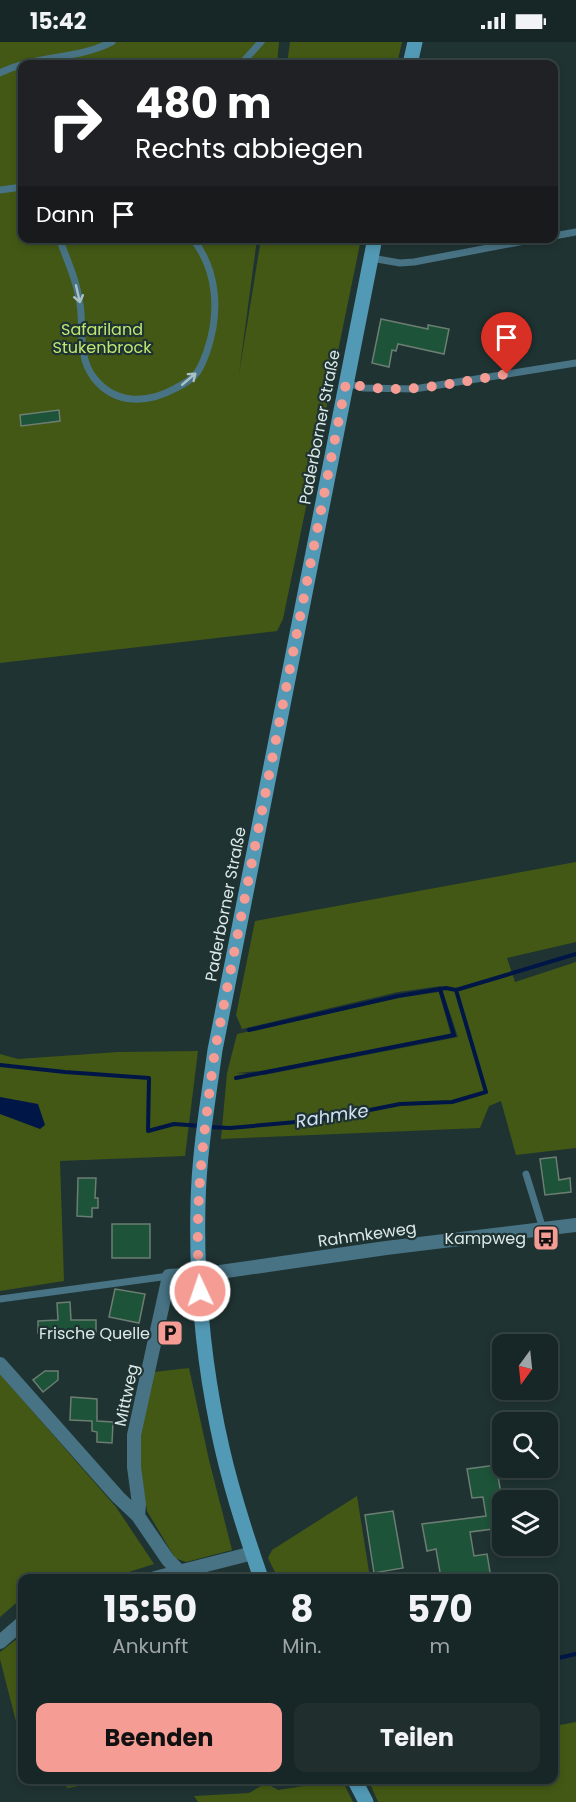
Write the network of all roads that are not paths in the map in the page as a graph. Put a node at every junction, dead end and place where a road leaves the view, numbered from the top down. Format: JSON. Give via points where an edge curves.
{"nodes":[{"id":1,"x":112,"y":42,"type":"edge"},
{"id":2,"x":261,"y":42,"type":"edge"},
{"id":3,"x":415,"y":42,"type":"edge"},
{"id":4,"x":41,"y":60,"type":"edge"},
{"id":5,"x":245,"y":60,"type":"edge"},
{"id":6,"x":411,"y":60,"type":"edge"},
{"id":7,"x":18,"y":64,"type":"edge"},
{"id":8,"x":0,"y":73,"type":"edge"},
{"id":9,"x":18,"y":187,"type":"edge"},
{"id":10,"x":0,"y":190,"type":"edge"},
{"id":11,"x":576,"y":232,"type":"edge"},
{"id":12,"x":558,"y":235,"type":"edge"},
{"id":13,"x":61,"y":243,"type":"edge"},
{"id":14,"x":196,"y":243,"type":"edge"},
{"id":15,"x":374,"y":243,"type":"edge"},
{"id":16,"x":514,"y":243,"type":"edge"},
{"id":17,"x":371,"y":258,"type":"junction"},
{"id":18,"x":576,"y":363,"type":"edge"},
{"id":19,"x":346,"y":383,"type":"junction"},
{"id":20,"x":526,"y":1174,"type":"dead end"},
{"id":21,"x":576,"y":1225,"type":"edge"},
{"id":22,"x":543,"y":1229,"type":"junction"},
{"id":23,"x":199,"y":1273,"type":"junction"},
{"id":24,"x":170,"y":1276,"type":"junction"},
{"id":25,"x":0,"y":1299,"type":"edge"},
{"id":26,"x":0,"y":1364,"type":"edge"},
{"id":27,"x":138,"y":1516,"type":"junction"},
{"id":28,"x":253,"y":1553,"type":"junction"},
{"id":29,"x":179,"y":1571,"type":"junction"},
{"id":30,"x":169,"y":1574,"type":"edge"},
{"id":31,"x":260,"y":1574,"type":"edge"},
{"id":32,"x":18,"y":1626,"type":"edge"},
{"id":33,"x":0,"y":1642,"type":"edge"},
{"id":34,"x":357,"y":1784,"type":"edge"},
{"id":35,"x":366,"y":1802,"type":"edge"}],
"edges":[{"from":1,"to":4,"type":"lane"},
{"from":2,"to":5,"type":"lane"},
{"from":3,"to":6,"type":"main road"},
{"from":7,"to":8,"type":"lane"},
{"from":9,"to":10,"type":"lane"},
{"from":11,"to":12,"type":"lane"},
{"from":13,"to":14,"type":"lane","one_way":true,"via":[[80,304],[84,360],[95,379],[109,391],[144,401],[162,396],[195,376],[210,340],[216,315],[214,294],[203,252]]},
{"from":15,"to":17,"type":"main road","name":"Paderborner Straße"},
{"from":16,"to":17,"type":"lane","via":[[400,264]]},
{"from":17,"to":19,"type":"main road","name":"Paderborner Straße"},
{"from":18,"to":19,"type":"lane","via":[[414,389]]},
{"from":19,"to":23,"type":"main road","name":"Paderborner Straße","via":[[215,1050],[198,1203]]},
{"from":20,"to":22,"type":"lane"},
{"from":21,"to":22,"type":"street","name":"Rahmkeweg"},
{"from":22,"to":23,"type":"street","name":"Rahmkeweg"},
{"from":23,"to":24,"type":"street"},
{"from":23,"to":28,"type":"main road","name":"Paderborner Straße","via":[[213,1404],[231,1483]]},
{"from":24,"to":25,"type":"lane"},
{"from":24,"to":27,"type":"street","name":"Mittweg","via":[[134,1435]]},
{"from":26,"to":27,"type":"street"},
{"from":27,"to":29,"type":"street"},
{"from":28,"to":29,"type":"street"},
{"from":28,"to":31,"type":"main road","name":"Paderborner Straße"},
{"from":29,"to":30,"type":"street"},
{"from":32,"to":33,"type":"street"},
{"from":34,"to":35,"type":"main road"}]}
